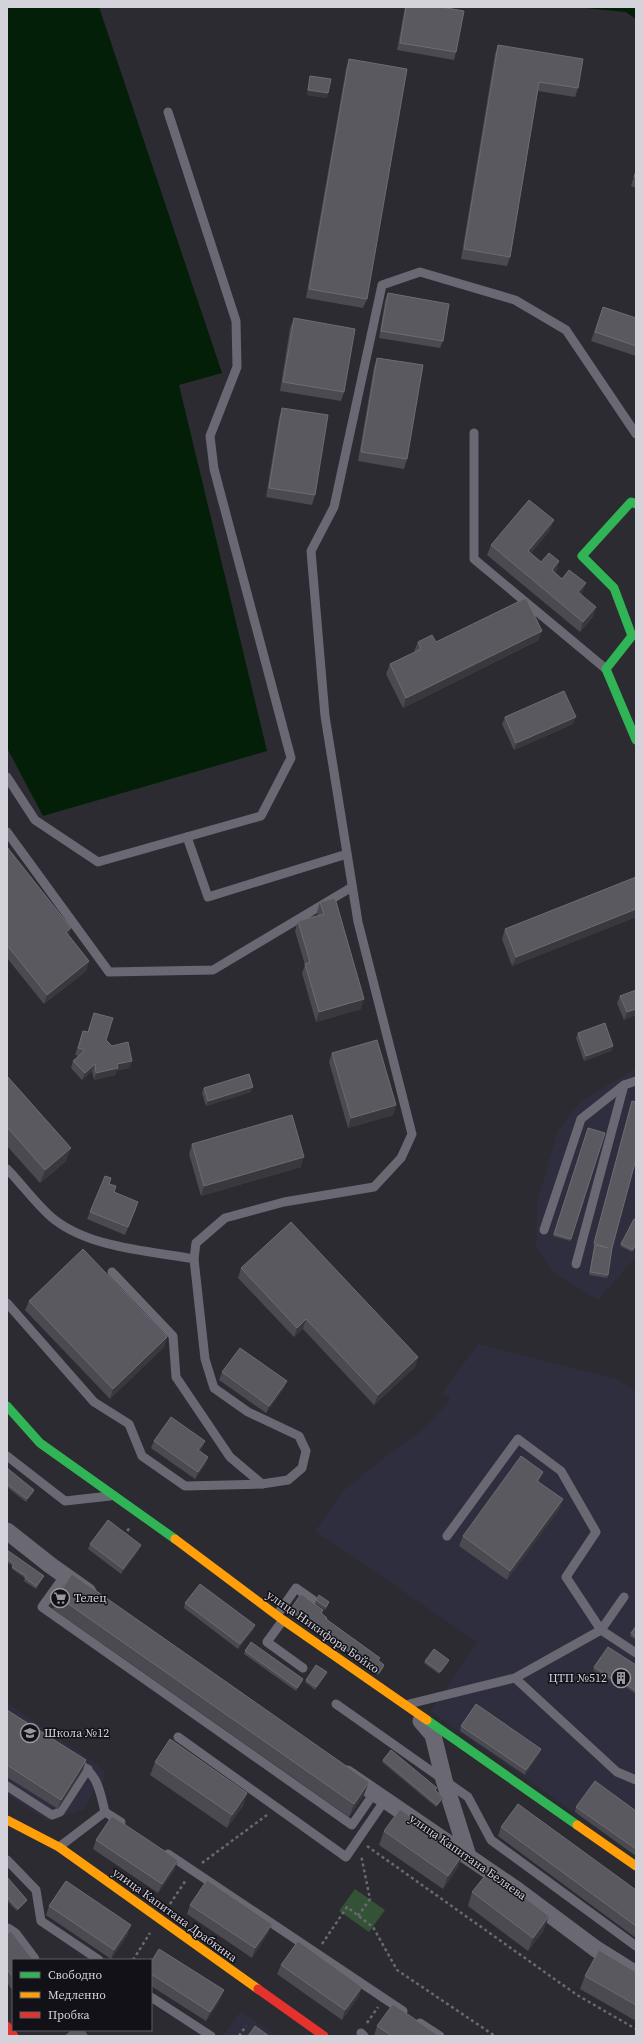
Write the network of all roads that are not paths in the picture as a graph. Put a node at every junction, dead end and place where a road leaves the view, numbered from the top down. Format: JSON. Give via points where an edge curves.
{"nodes":[{"id":1,"x":168,"y":112,"type":"dead end"},
{"id":2,"x":474,"y":433,"type":"dead end"},
{"id":3,"x":636,"y":434,"type":"edge"},
{"id":4,"x":636,"y":504,"type":"edge"},
{"id":5,"x":606,"y":669,"type":"junction"},
{"id":6,"x":636,"y":740,"type":"edge"},
{"id":7,"x":7,"y":777,"type":"edge"},
{"id":8,"x":7,"y":832,"type":"edge"},
{"id":9,"x":188,"y":837,"type":"junction"},
{"id":10,"x":347,"y":854,"type":"junction"},
{"id":11,"x":352,"y":888,"type":"junction"},
{"id":12,"x":636,"y":1081,"type":"edge"},
{"id":13,"x":624,"y":1085,"type":"junction"},
{"id":14,"x":7,"y":1169,"type":"edge"},
{"id":15,"x":544,"y":1230,"type":"dead end"},
{"id":16,"x":194,"y":1259,"type":"junction"},
{"id":17,"x":576,"y":1264,"type":"dead end"},
{"id":18,"x":112,"y":1272,"type":"dead end"},
{"id":19,"x":7,"y":1303,"type":"edge"},
{"id":20,"x":7,"y":1406,"type":"edge"},
{"id":21,"x":7,"y":1456,"type":"edge"},
{"id":22,"x":262,"y":1484,"type":"junction"},
{"id":23,"x":116,"y":1496,"type":"junction"},
{"id":24,"x":7,"y":1531,"type":"edge"},
{"id":25,"x":448,"y":1536,"type":"dead end"},
{"id":26,"x":65,"y":1575,"type":"junction"},
{"id":27,"x":624,"y":1597,"type":"dead end"},
{"id":28,"x":313,"y":1600,"type":"dead end"},
{"id":29,"x":103,"y":1603,"type":"edge"},
{"id":30,"x":280,"y":1618,"type":"junction"},
{"id":31,"x":601,"y":1630,"type":"junction"},
{"id":32,"x":636,"y":1653,"type":"edge"},
{"id":33,"x":303,"y":1668,"type":"dead end"},
{"id":34,"x":515,"y":1678,"type":"junction"},
{"id":35,"x":336,"y":1704,"type":"dead end"},
{"id":36,"x":406,"y":1705,"type":"junction"},
{"id":37,"x":178,"y":1736,"type":"dead end"},
{"id":38,"x":70,"y":1757,"type":"edge"},
{"id":39,"x":336,"y":1766,"type":"edge"},
{"id":40,"x":88,"y":1769,"type":"junction"},
{"id":41,"x":444,"y":1780,"type":"junction"},
{"id":42,"x":636,"y":1780,"type":"edge"},
{"id":43,"x":7,"y":1786,"type":"edge"},
{"id":44,"x":380,"y":1796,"type":"junction"},
{"id":45,"x":105,"y":1812,"type":"junction"},
{"id":46,"x":7,"y":1820,"type":"edge"},
{"id":47,"x":130,"y":1828,"type":"edge"},
{"id":48,"x":59,"y":1847,"type":"junction"},
{"id":49,"x":161,"y":1849,"type":"edge"},
{"id":50,"x":468,"y":1856,"type":"junction"},
{"id":51,"x":7,"y":1860,"type":"edge"},
{"id":52,"x":636,"y":1866,"type":"edge"},
{"id":53,"x":7,"y":1932,"type":"edge"},
{"id":54,"x":636,"y":1946,"type":"edge"},
{"id":55,"x":30,"y":1959,"type":"edge"},
{"id":56,"x":98,"y":1959,"type":"edge"},
{"id":57,"x":636,"y":1974,"type":"edge"},
{"id":58,"x":152,"y":1998,"type":"edge"},
{"id":59,"x":7,"y":2026,"type":"edge"},
{"id":60,"x":14,"y":2036,"type":"edge"},
{"id":61,"x":211,"y":2036,"type":"edge"},
{"id":62,"x":324,"y":2036,"type":"edge"},
{"id":63,"x":440,"y":2036,"type":"edge"}],
"edges":[{"from":1,"to":9,"type":"lane","via":[[236,320],[237,367],[210,436],[214,469],[291,758],[261,816]]},
{"from":2,"to":5,"type":"lane","via":[[474,558]]},
{"from":3,"to":10,"type":"lane","via":[[566,330],[515,300],[420,272],[382,285],[334,507],[310,551],[325,716]]},
{"from":4,"to":5,"type":"street","via":[[631,502],[582,556],[614,588],[632,636]]},
{"from":5,"to":6,"type":"street"},
{"from":7,"to":9,"type":"lane","via":[[35,820],[98,862]]},
{"from":8,"to":11,"type":"lane","via":[[109,972],[213,970]]},
{"from":9,"to":10,"type":"lane","via":[[208,897]]},
{"from":10,"to":11,"type":"lane"},
{"from":11,"to":16,"type":"lane","via":[[358,922],[412,1134],[401,1158],[374,1187],[284,1202],[225,1218],[196,1243]]},
{"from":12,"to":13,"type":"lane"},
{"from":13,"to":15,"type":"lane","via":[[581,1119]]},
{"from":13,"to":17,"type":"lane"},
{"from":14,"to":16,"type":"lane","via":[[55,1220],[84,1237]]},
{"from":16,"to":22,"type":"lane","via":[[205,1359],[214,1388],[248,1412],[299,1436],[306,1451],[302,1468],[288,1480]]},
{"from":18,"to":22,"type":"lane","via":[[173,1336],[176,1377],[230,1457]]},
{"from":19,"to":22,"type":"lane","via":[[94,1402],[129,1424],[142,1456],[185,1486]]},
{"from":20,"to":23,"type":"street","name":"улица Никифора Бойко","via":[[40,1443]]},
{"from":21,"to":23,"type":"lane","via":[[65,1501]]},
{"from":23,"to":30,"type":"street","name":"улица Никифора Бойко"},
{"from":24,"to":26,"type":"street"},
{"from":25,"to":31,"type":"lane","via":[[518,1439],[561,1470],[596,1532],[566,1577]]},
{"from":26,"to":29,"type":"street"},
{"from":26,"to":44,"type":"lane","via":[[42,1607],[352,1825]]},
{"from":27,"to":31,"type":"lane"},
{"from":28,"to":30,"type":"lane","via":[[296,1588]]},
{"from":30,"to":33,"type":"lane","via":[[267,1642]]},
{"from":30,"to":36,"type":"street","name":"улица Никифора Бойко"},
{"from":31,"to":32,"type":"lane"},
{"from":31,"to":34,"type":"lane"},
{"from":34,"to":36,"type":"lane"},
{"from":34,"to":42,"type":"lane","via":[[617,1772]]},
{"from":35,"to":41,"type":"lane"},
{"from":36,"to":41,"type":"street","via":[[433,1734]]},
{"from":36,"to":52,"type":"street","name":"улица Никифора Бойко"},
{"from":37,"to":44,"type":"lane","via":[[346,1857],[358,1840]]},
{"from":38,"to":40,"type":"lane"},
{"from":39,"to":44,"type":"street","name":"улица Капитана Беляева"},
{"from":40,"to":43,"type":"lane","via":[[60,1812],[52,1815]]},
{"from":40,"to":45,"type":"lane","via":[[99,1786]]},
{"from":41,"to":50,"type":"street"},
{"from":41,"to":54,"type":"lane","via":[[468,1797],[491,1840]]},
{"from":44,"to":50,"type":"street","name":"улица Капитана Беляева"},
{"from":45,"to":47,"type":"lane"},
{"from":45,"to":48,"type":"lane"},
{"from":46,"to":48,"type":"street","name":"улица Капитана Драбкина"},
{"from":48,"to":62,"type":"street","name":"улица Капитана Драбкина"},
{"from":49,"to":63,"type":"lane"},
{"from":50,"to":57,"type":"street","name":"улица Капитана Беляева","via":[[596,1949]]},
{"from":51,"to":56,"type":"lane","via":[[36,1890],[41,1921]]},
{"from":53,"to":55,"type":"street"},
{"from":58,"to":61,"type":"lane"},
{"from":59,"to":60,"type":"street"}]}
